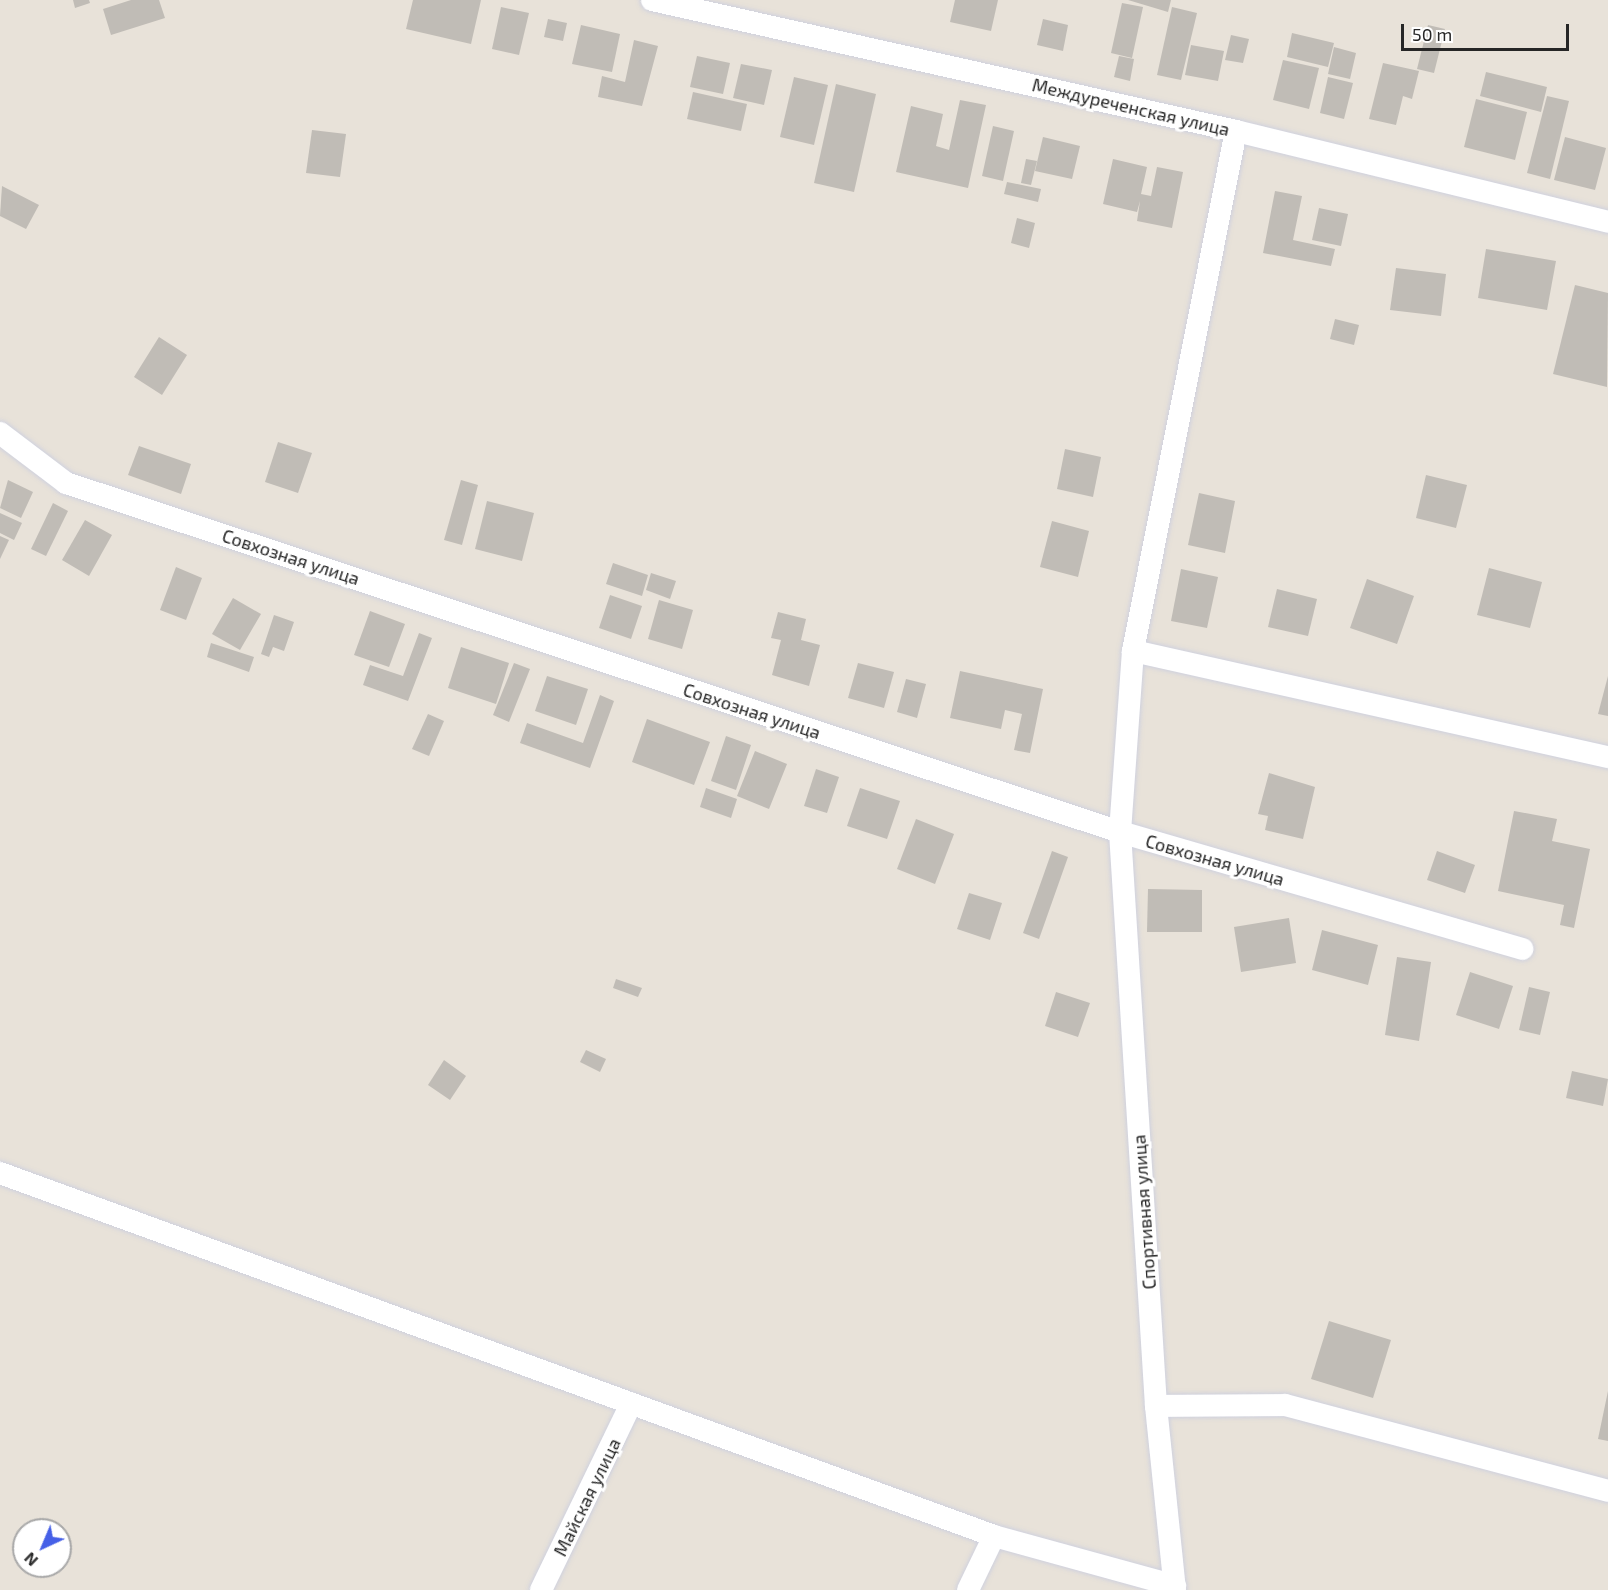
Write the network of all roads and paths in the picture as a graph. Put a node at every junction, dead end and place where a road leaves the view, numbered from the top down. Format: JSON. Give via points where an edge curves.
{"nodes":[{"id":1,"x":652,"y":0,"type":"edge"},
{"id":2,"x":1236,"y":130,"type":"junction"},
{"id":3,"x":1608,"y":222,"type":"edge"},
{"id":4,"x":0,"y":433,"type":"edge"},
{"id":5,"x":1133,"y":651,"type":"junction"},
{"id":6,"x":1608,"y":757,"type":"edge"},
{"id":7,"x":1120,"y":832,"type":"junction"},
{"id":8,"x":1522,"y":949,"type":"dead end"},
{"id":9,"x":0,"y":1173,"type":"edge"},
{"id":10,"x":631,"y":1404,"type":"junction"},
{"id":11,"x":1156,"y":1406,"type":"junction"},
{"id":12,"x":1608,"y":1491,"type":"edge"},
{"id":13,"x":994,"y":1536,"type":"junction"},
{"id":14,"x":1175,"y":1588,"type":"edge"},
{"id":15,"x":541,"y":1590,"type":"edge"},
{"id":16,"x":968,"y":1590,"type":"edge"}],
"edges":[{"from":1,"to":2,"type":"street","name":"Междуреченская улица"},
{"from":2,"to":3,"type":"street","name":"Междуреченская улица"},
{"from":2,"to":5,"type":"street","name":"Спортивная улица"},
{"from":4,"to":7,"type":"street","name":"Совхозная улица","via":[[66,483]]},
{"from":5,"to":6,"type":"street"},
{"from":5,"to":7,"type":"street","name":"Спортивная улица"},
{"from":7,"to":8,"type":"street","name":"Совхозная улица"},
{"from":7,"to":11,"type":"street","name":"Спортивная улица"},
{"from":9,"to":10,"type":"street"},
{"from":10,"to":13,"type":"street"},
{"from":10,"to":15,"type":"street","name":"Майская улица"},
{"from":11,"to":12,"type":"street","via":[[1285,1406]]},
{"from":11,"to":14,"type":"street","name":"Спортивная улица"},
{"from":13,"to":14,"type":"street"},
{"from":13,"to":16,"type":"street"}]}
